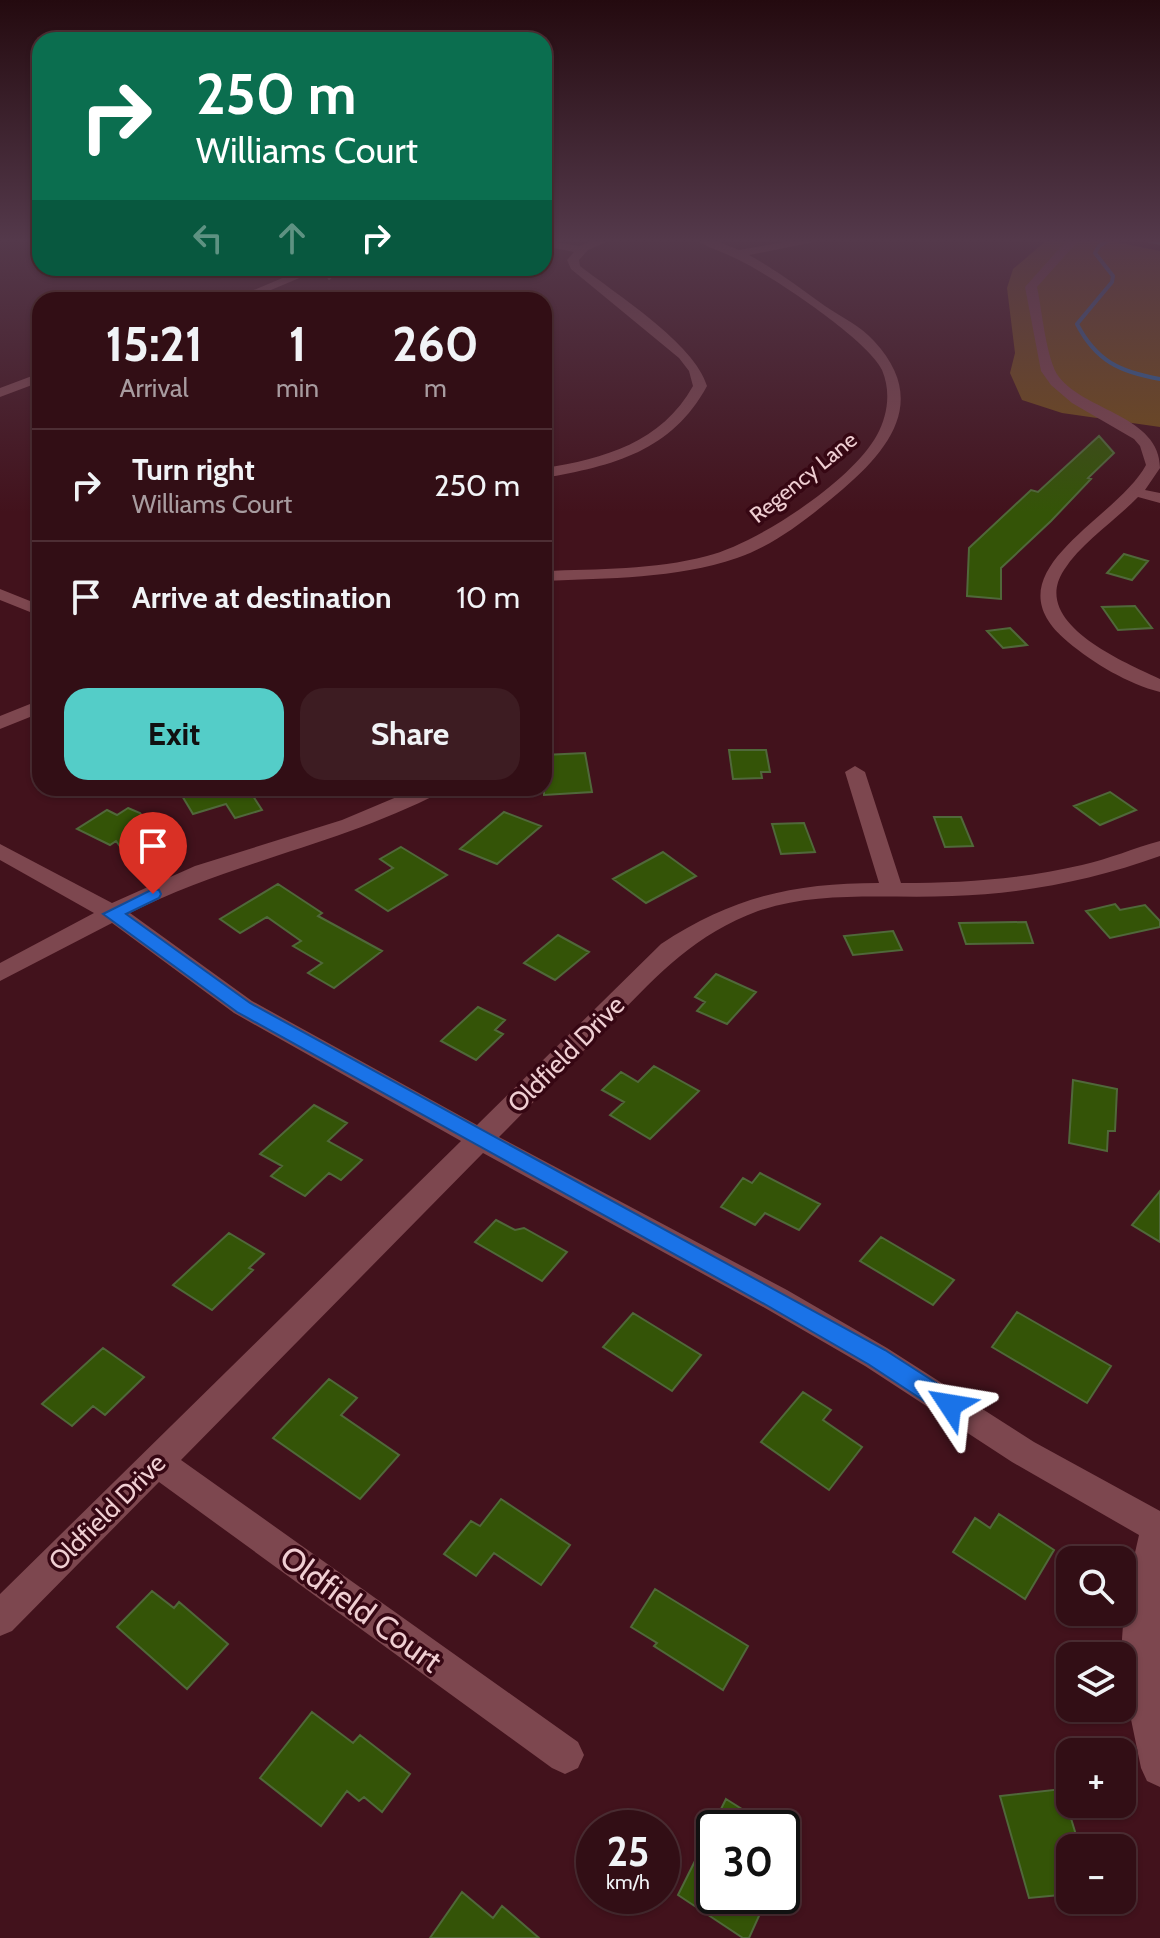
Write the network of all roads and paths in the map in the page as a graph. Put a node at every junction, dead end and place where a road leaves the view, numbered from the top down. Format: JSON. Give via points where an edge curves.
{"nodes":[{"id":1,"x":654,"y":330,"type":"edge"},
{"id":2,"x":853,"y":330,"type":"edge"},
{"id":3,"x":1040,"y":330,"type":"edge"},
{"id":4,"x":32,"y":382,"type":"edge"},
{"id":5,"x":0,"y":393,"type":"edge"},
{"id":6,"x":552,"y":471,"type":"edge"},
{"id":7,"x":1136,"y":492,"type":"junction"},
{"id":8,"x":1160,"y":498,"type":"edge"},
{"id":9,"x":552,"y":576,"type":"edge"},
{"id":10,"x":0,"y":594,"type":"edge"},
{"id":11,"x":32,"y":608,"type":"edge"},
{"id":12,"x":1160,"y":686,"type":"edge"},
{"id":13,"x":32,"y":709,"type":"edge"},
{"id":14,"x":0,"y":723,"type":"edge"},
{"id":15,"x":855,"y":772,"type":"dead end"},
{"id":16,"x":417,"y":796,"type":"edge"},
{"id":17,"x":1160,"y":848,"type":"edge"},
{"id":18,"x":0,"y":851,"type":"edge"},
{"id":19,"x":892,"y":889,"type":"junction"},
{"id":20,"x":112,"y":914,"type":"junction"},
{"id":21,"x":0,"y":973,"type":"edge"},
{"id":22,"x":481,"y":1140,"type":"junction"},
{"id":23,"x":157,"y":1462,"type":"junction"},
{"id":24,"x":1158,"y":1529,"type":"edge"},
{"id":25,"x":0,"y":1619,"type":"edge"},
{"id":26,"x":565,"y":1755,"type":"dead end"},
{"id":27,"x":1160,"y":1768,"type":"edge"}],
"edges":[{"from":1,"to":6,"type":"street","via":[[696,371],[700,386],[685,413],[641,444],[596,463]]},
{"from":2,"to":9,"type":"street","name":"Regency Lane","via":[[888,372],[896,408],[864,465],[769,537],[729,556],[644,571]]},
{"from":3,"to":7,"type":"street","via":[[1055,383],[1147,445],[1154,465]]},
{"from":4,"to":5,"type":"street"},
{"from":7,"to":8,"type":"street"},
{"from":7,"to":12,"type":"street","via":[[1060,565],[1049,581],[1049,602],[1066,632],[1090,652]]},
{"from":10,"to":11,"type":"street"},
{"from":13,"to":14,"type":"street"},
{"from":15,"to":19,"type":"street"},
{"from":16,"to":20,"type":"street","via":[[201,872]]},
{"from":17,"to":19,"type":"street","name":"Oldfield Drive","via":[[1074,875],[1009,885]]},
{"from":18,"to":20,"type":"street"},
{"from":19,"to":22,"type":"street","name":"Oldfield Drive","via":[[779,898],[730,914],[689,936],[669,950]]},
{"from":20,"to":21,"type":"street"},
{"from":20,"to":22,"type":"street","via":[[243,1007]]},
{"from":22,"to":23,"type":"street","name":"Oldfield Drive"},
{"from":22,"to":24,"type":"street","via":[[876,1357],[1023,1452]]},
{"from":23,"to":25,"type":"street","name":"Oldfield Drive"},
{"from":23,"to":26,"type":"street","name":"Oldfield Court"},
{"from":24,"to":27,"type":"street","via":[[1140,1618],[1148,1715]]}]}
